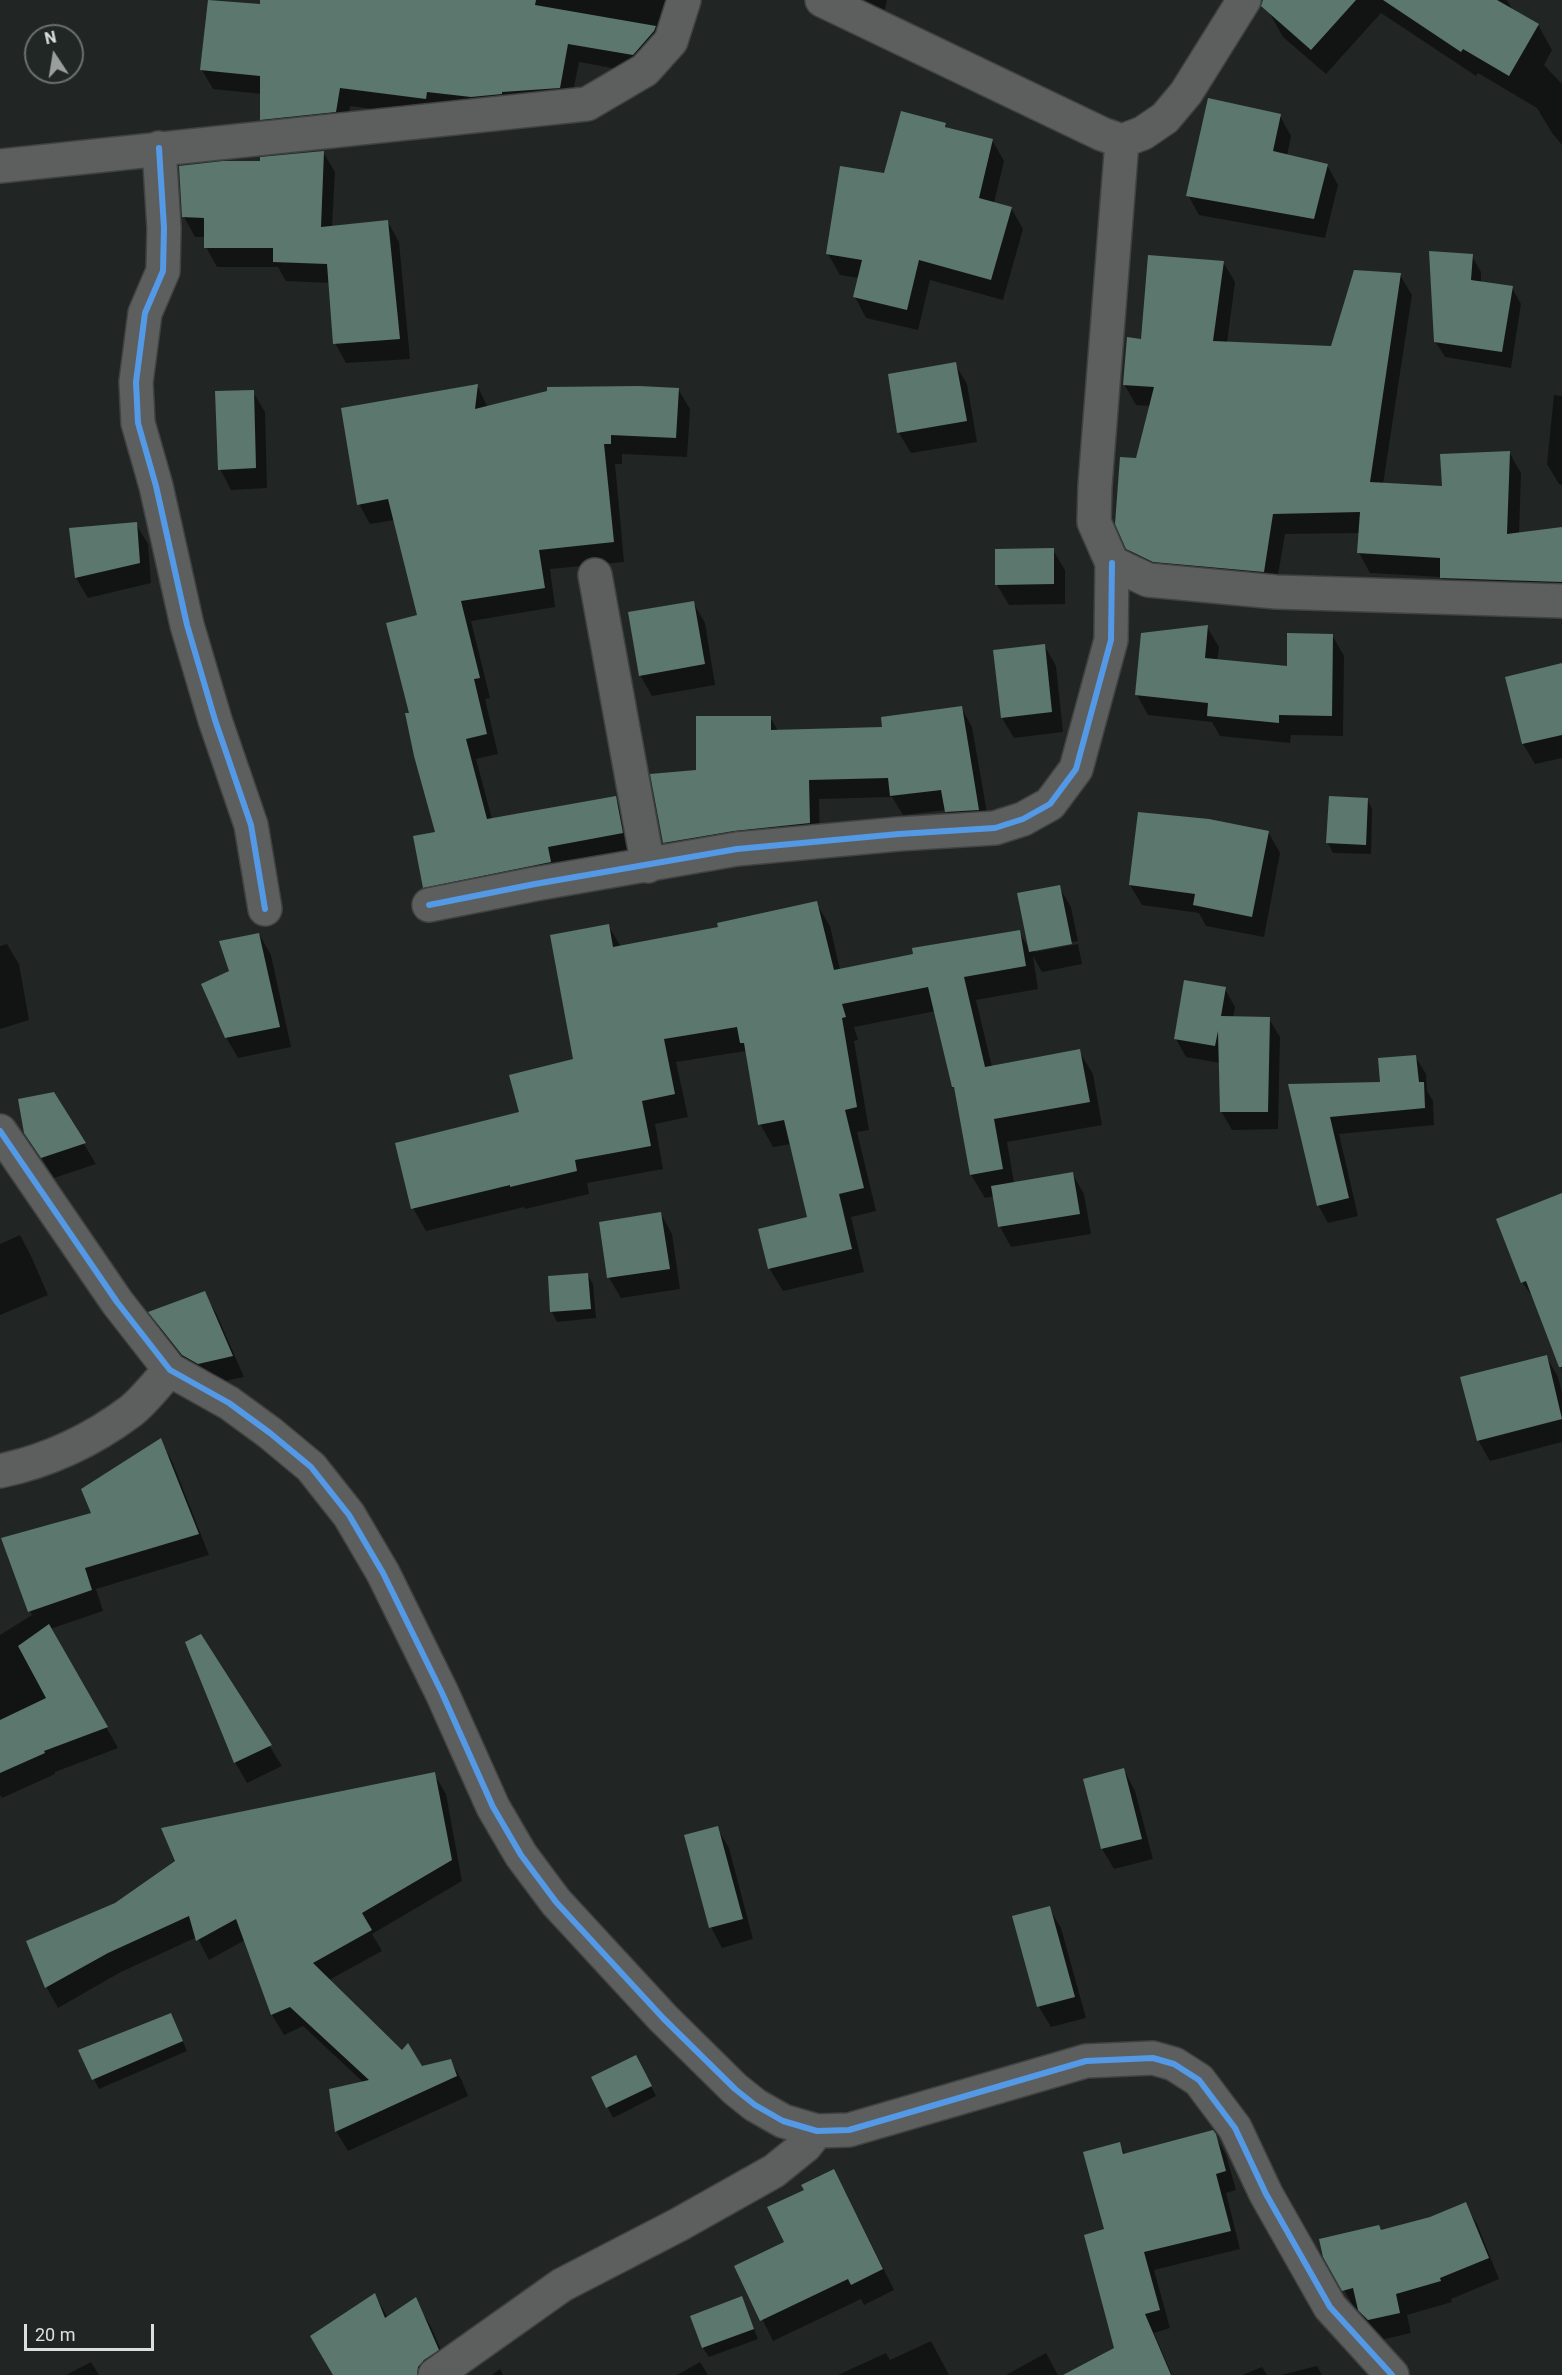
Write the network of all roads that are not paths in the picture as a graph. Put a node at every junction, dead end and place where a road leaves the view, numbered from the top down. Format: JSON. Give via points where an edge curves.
{"nodes":[{"id":1,"x":684,"y":0,"type":"edge"},
{"id":2,"x":822,"y":0,"type":"edge"},
{"id":3,"x":1244,"y":0,"type":"edge"},
{"id":4,"x":1122,"y":141,"type":"junction"},
{"id":5,"x":159,"y":148,"type":"junction"},
{"id":6,"x":0,"y":166,"type":"edge"},
{"id":7,"x":1112,"y":562,"type":"junction"},
{"id":8,"x":596,"y":575,"type":"dead end"},
{"id":9,"x":1562,"y":601,"type":"edge"},
{"id":10,"x":648,"y":866,"type":"junction"},
{"id":11,"x":429,"y":905,"type":"dead end"},
{"id":12,"x":265,"y":909,"type":"dead end"},
{"id":13,"x":0,"y":1131,"type":"edge"},
{"id":14,"x":170,"y":1370,"type":"junction"},
{"id":15,"x":0,"y":1471,"type":"edge"},
{"id":16,"x":818,"y":2131,"type":"junction"},
{"id":17,"x":435,"y":2375,"type":"edge"},
{"id":18,"x":1392,"y":2375,"type":"edge"}],
"edges":[{"from":1,"to":5,"type":"street","via":[[671,41],[645,70],[587,104]]},
{"from":2,"to":4,"type":"street"},
{"from":3,"to":4,"type":"street","via":[[1186,93],[1165,118]]},
{"from":4,"to":7,"type":"street","via":[[1094,522]]},
{"from":5,"to":6,"type":"street"},
{"from":5,"to":12,"type":"street","via":[[163,271],[145,313],[136,382],[138,423],[187,625],[251,825]]},
{"from":7,"to":9,"type":"street","via":[[1148,580],[1276,592]]},
{"from":7,"to":10,"type":"street","via":[[1111,640],[1095,704],[1076,769],[1050,804],[995,828],[737,849]]},
{"from":8,"to":10,"type":"street"},
{"from":10,"to":11,"type":"street"},
{"from":13,"to":14,"type":"street","via":[[117,1302]]},
{"from":14,"to":15,"type":"street","via":[[132,1410],[97,1433],[60,1454]]},
{"from":14,"to":16,"type":"street","via":[[229,1403],[270,1433],[311,1467],[349,1515],[383,1573],[493,1807],[521,1855],[556,1902],[735,2089],[783,2121]]},
{"from":16,"to":17,"type":"street","via":[[774,2170],[562,2285]]},
{"from":16,"to":18,"type":"street","via":[[849,2130],[1086,2061],[1153,2058],[1174,2064],[1199,2080],[1235,2128],[1266,2194],[1330,2307]]}]}
